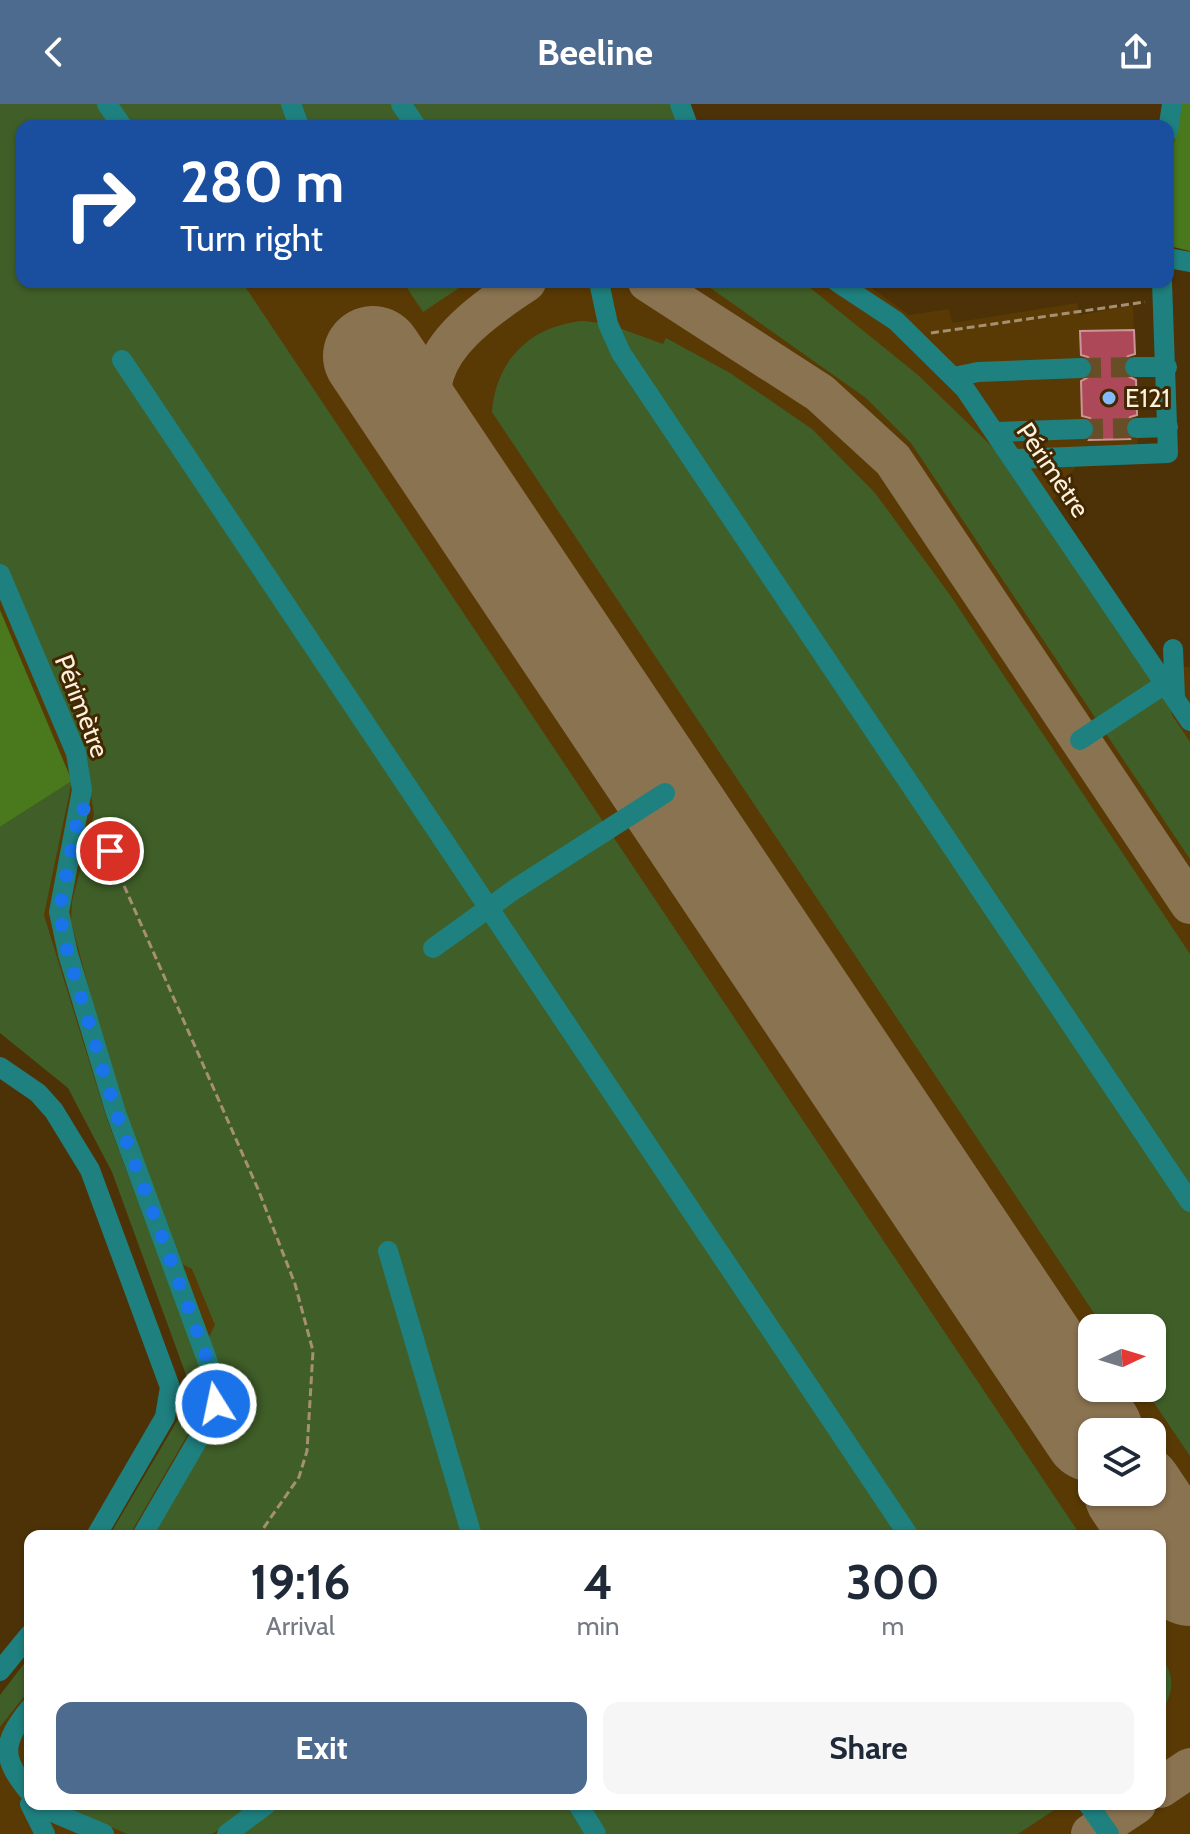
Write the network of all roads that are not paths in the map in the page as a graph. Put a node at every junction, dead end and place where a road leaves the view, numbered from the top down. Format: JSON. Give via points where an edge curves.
{"nodes":[{"id":1,"x":600,"y":288,"type":"edge"},
{"id":2,"x":845,"y":288,"type":"edge"},
{"id":3,"x":1163,"y":292,"type":"edge"},
{"id":4,"x":122,"y":360,"type":"dead end"},
{"id":5,"x":1135,"y":367,"type":"tunnel mouth"},
{"id":6,"x":1167,"y":367,"type":"junction"},
{"id":7,"x":1081,"y":368,"type":"tunnel mouth"},
{"id":8,"x":954,"y":377,"type":"junction"},
{"id":9,"x":1168,"y":427,"type":"junction"},
{"id":10,"x":1137,"y":428,"type":"tunnel mouth"},
{"id":11,"x":1083,"y":429,"type":"tunnel mouth"},
{"id":12,"x":996,"y":432,"type":"junction"},
{"id":13,"x":1014,"y":459,"type":"junction"},
{"id":14,"x":0,"y":574,"type":"edge"},
{"id":15,"x":1173,"y":649,"type":"dead end"},
{"id":16,"x":1170,"y":691,"type":"junction"},
{"id":17,"x":1190,"y":721,"type":"edge"},
{"id":18,"x":1080,"y":740,"type":"dead end"},
{"id":19,"x":665,"y":793,"type":"dead end"},
{"id":20,"x":492,"y":909,"type":"junction"},
{"id":21,"x":433,"y":948,"type":"dead end"},
{"id":22,"x":0,"y":1067,"type":"edge"},
{"id":23,"x":1190,"y":1202,"type":"edge"},
{"id":24,"x":388,"y":1251,"type":"dead end"},
{"id":25,"x":99,"y":1530,"type":"edge"},
{"id":26,"x":145,"y":1530,"type":"edge"},
{"id":27,"x":470,"y":1530,"type":"edge"},
{"id":28,"x":905,"y":1530,"type":"edge"},
{"id":29,"x":24,"y":1641,"type":"edge"},
{"id":30,"x":0,"y":1671,"type":"edge"},
{"id":31,"x":24,"y":1715,"type":"edge"},
{"id":32,"x":3,"y":1749,"type":"edge"},
{"id":33,"x":24,"y":1786,"type":"edge"},
{"id":34,"x":33,"y":1810,"type":"edge"},
{"id":35,"x":51,"y":1810,"type":"edge"},
{"id":36,"x":259,"y":1810,"type":"edge"},
{"id":37,"x":582,"y":1810,"type":"edge"},
{"id":38,"x":1092,"y":1810,"type":"edge"},
{"id":39,"x":45,"y":1834,"type":"edge"},
{"id":40,"x":104,"y":1834,"type":"edge"},
{"id":41,"x":227,"y":1834,"type":"edge"},
{"id":42,"x":596,"y":1834,"type":"edge"},
{"id":43,"x":1109,"y":1834,"type":"edge"}],
"edges":[{"from":1,"to":23,"type":"lane","via":[[621,353]]},
{"from":2,"to":8,"type":"lane","name":"Périmètre","via":[[911,335]]},
{"from":3,"to":6,"type":"lane"},
{"from":4,"to":20,"type":"lane"},
{"from":5,"to":6,"type":"lane"},
{"from":6,"to":9,"type":"lane"},
{"from":7,"to":8,"type":"lane"},
{"from":8,"to":12,"type":"lane","name":"Périmètre"},
{"from":9,"to":10,"type":"lane"},
{"from":9,"to":13,"type":"lane","via":[[1168,453]]},
{"from":11,"to":12,"type":"lane"},
{"from":12,"to":13,"type":"lane","name":"Périmètre"},
{"from":13,"to":16,"type":"lane","name":"Périmètre"},
{"from":14,"to":26,"type":"lane","name":"Périmètre","via":[[76,753],[82,780],[59,912],[68,954],[116,1113],[216,1384],[216,1404],[207,1424]]},
{"from":15,"to":16,"type":"lane"},
{"from":16,"to":17,"type":"lane","name":"Périmètre"},
{"from":16,"to":18,"type":"lane"},
{"from":19,"to":20,"type":"lane"},
{"from":20,"to":21,"type":"lane"},
{"from":20,"to":28,"type":"lane"},
{"from":22,"to":25,"type":"lane","via":[[54,1111],[90,1170],[170,1387],[165,1417]]},
{"from":24,"to":27,"type":"lane"},
{"from":29,"to":30,"type":"lane"},
{"from":31,"to":32,"type":"lane"},
{"from":32,"to":33,"type":"lane"},
{"from":34,"to":39,"type":"lane"},
{"from":35,"to":40,"type":"lane"},
{"from":36,"to":41,"type":"lane"},
{"from":37,"to":42,"type":"lane"},
{"from":38,"to":43,"type":"lane"}]}
